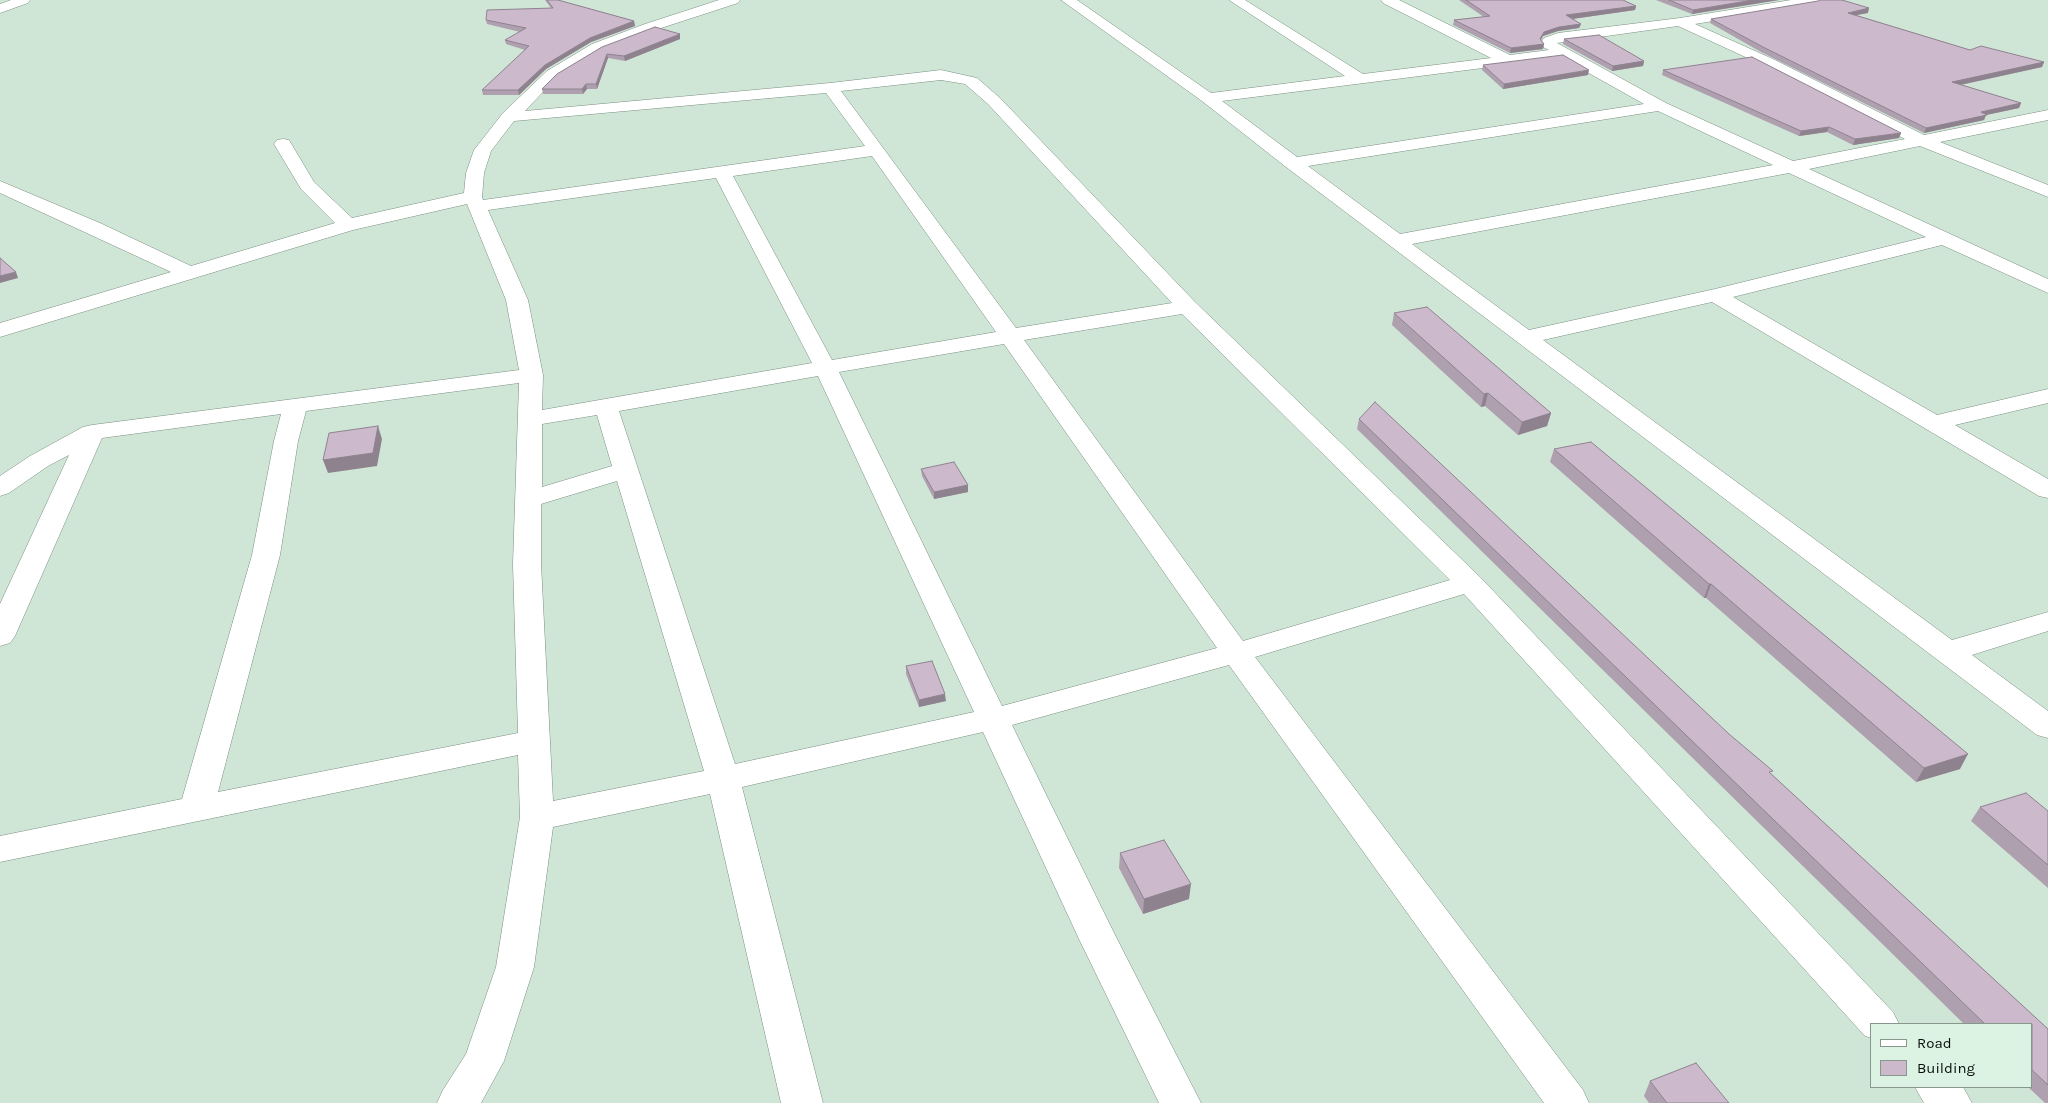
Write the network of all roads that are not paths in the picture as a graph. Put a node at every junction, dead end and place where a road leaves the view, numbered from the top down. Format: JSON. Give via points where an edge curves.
{"nodes":[{"id":1,"x":733,"y":0,"type":"edge"},
{"id":2,"x":1068,"y":0,"type":"edge"},
{"id":3,"x":1236,"y":0,"type":"edge"},
{"id":4,"x":1424,"y":0,"type":"edge"},
{"id":5,"x":1730,"y":0,"type":"edge"},
{"id":6,"x":1816,"y":0,"type":"edge"},
{"id":7,"x":1392,"y":2,"type":"edge"},
{"id":8,"x":1755,"y":10,"type":"junction"},
{"id":9,"x":1680,"y":22,"type":"junction"},
{"id":10,"x":1563,"y":53,"type":"junction"},
{"id":11,"x":1506,"y":59,"type":"junction"},
{"id":12,"x":1361,"y":79,"type":"junction"},
{"id":13,"x":830,"y":88,"type":"junction"},
{"id":14,"x":1208,"y":98,"type":"junction"},
{"id":15,"x":1660,"y":106,"type":"junction"},
{"id":16,"x":2047,"y":116,"type":"edge"},
{"id":17,"x":509,"y":117,"type":"junction"},
{"id":18,"x":1922,"y":140,"type":"junction"},
{"id":19,"x":283,"y":144,"type":"dead end"},
{"id":20,"x":877,"y":150,"type":"junction"},
{"id":21,"x":1292,"y":163,"type":"junction"},
{"id":22,"x":1792,"y":167,"type":"junction"},
{"id":23,"x":722,"y":172,"type":"junction"},
{"id":24,"x":0,"y":186,"type":"edge"},
{"id":25,"x":2048,"y":190,"type":"edge"},
{"id":26,"x":475,"y":202,"type":"junction"},
{"id":27,"x":348,"y":226,"type":"junction"},
{"id":28,"x":1942,"y":239,"type":"junction"},
{"id":29,"x":1396,"y":241,"type":"junction"},
{"id":30,"x":188,"y":272,"type":"junction"},
{"id":31,"x":2048,"y":287,"type":"edge"},
{"id":32,"x":1715,"y":295,"type":"junction"},
{"id":33,"x":1187,"y":306,"type":"junction"},
{"id":34,"x":0,"y":330,"type":"edge"},
{"id":35,"x":1010,"y":336,"type":"junction"},
{"id":36,"x":1526,"y":337,"type":"junction"},
{"id":37,"x":826,"y":369,"type":"junction"},
{"id":38,"x":531,"y":375,"type":"junction"},
{"id":39,"x":2048,"y":396,"type":"edge"},
{"id":40,"x":296,"y":405,"type":"junction"},
{"id":41,"x":606,"y":406,"type":"junction"},
{"id":42,"x":530,"y":419,"type":"junction"},
{"id":43,"x":1933,"y":422,"type":"junction"},
{"id":44,"x":92,"y":432,"type":"junction"},
{"id":45,"x":625,"y":470,"type":"junction"},
{"id":46,"x":0,"y":488,"type":"edge"},
{"id":47,"x":2048,"y":490,"type":"edge"},
{"id":48,"x":528,"y":500,"type":"junction"},
{"id":49,"x":1470,"y":583,"type":"junction"},
{"id":50,"x":2048,"y":621,"type":"edge"},
{"id":51,"x":0,"y":636,"type":"edge"},
{"id":52,"x":1948,"y":652,"type":"junction"},
{"id":53,"x":1236,"y":653,"type":"junction"},
{"id":54,"x":994,"y":719,"type":"junction"},
{"id":55,"x":2048,"y":728,"type":"edge"},
{"id":56,"x":533,"y":741,"type":"junction"},
{"id":57,"x":723,"y":778,"type":"junction"},
{"id":58,"x":197,"y":808,"type":"junction"},
{"id":59,"x":537,"y":817,"type":"junction"},
{"id":60,"x":0,"y":849,"type":"edge"},
{"id":61,"x":1877,"y":1023,"type":"edge"},
{"id":62,"x":1937,"y":1088,"type":"edge"},
{"id":63,"x":458,"y":1103,"type":"edge"},
{"id":64,"x":802,"y":1103,"type":"edge"},
{"id":65,"x":1180,"y":1103,"type":"edge"},
{"id":66,"x":1568,"y":1103,"type":"edge"},
{"id":67,"x":1951,"y":1103,"type":"edge"}],
"edges":[{"from":1,"to":17,"type":"street","via":[[596,47],[552,74]]},
{"from":2,"to":14,"type":"street"},
{"from":3,"to":12,"type":"street"},
{"from":4,"to":7,"type":"street"},
{"from":5,"to":8,"type":"street"},
{"from":6,"to":8,"type":"street"},
{"from":7,"to":11,"type":"street"},
{"from":8,"to":9,"type":"street"},
{"from":9,"to":10,"type":"street","via":[[1549,40],[1548,44]]},
{"from":9,"to":18,"type":"street","via":[[1770,63]]},
{"from":10,"to":11,"type":"street"},
{"from":10,"to":15,"type":"street"},
{"from":11,"to":12,"type":"street"},
{"from":12,"to":14,"type":"street"},
{"from":13,"to":17,"type":"street"},
{"from":13,"to":20,"type":"street"},
{"from":13,"to":33,"type":"street","via":[[941,75],[971,81],[994,101]]},
{"from":14,"to":21,"type":"street"},
{"from":15,"to":21,"type":"street"},
{"from":15,"to":22,"type":"street"},
{"from":16,"to":18,"type":"street"},
{"from":17,"to":26,"type":"street","via":[[483,150],[475,173]]},
{"from":18,"to":22,"type":"street"},
{"from":18,"to":25,"type":"street"},
{"from":19,"to":27,"type":"street","via":[[307,185]]},
{"from":20,"to":23,"type":"street"},
{"from":20,"to":35,"type":"street"},
{"from":21,"to":29,"type":"street"},
{"from":22,"to":28,"type":"street"},
{"from":22,"to":29,"type":"street"},
{"from":23,"to":26,"type":"street"},
{"from":23,"to":37,"type":"street"},
{"from":24,"to":30,"type":"street"},
{"from":26,"to":27,"type":"street"},
{"from":26,"to":38,"type":"street","via":[[517,300]]},
{"from":27,"to":30,"type":"street"},
{"from":28,"to":31,"type":"street"},
{"from":28,"to":32,"type":"street"},
{"from":29,"to":36,"type":"street"},
{"from":30,"to":34,"type":"street"},
{"from":32,"to":36,"type":"street"},
{"from":32,"to":43,"type":"street"},
{"from":33,"to":35,"type":"street"},
{"from":33,"to":49,"type":"street"},
{"from":35,"to":37,"type":"street"},
{"from":35,"to":53,"type":"street"},
{"from":36,"to":52,"type":"street"},
{"from":37,"to":41,"type":"street"},
{"from":37,"to":54,"type":"street"},
{"from":38,"to":40,"type":"street"},
{"from":38,"to":42,"type":"street"},
{"from":39,"to":43,"type":"street"},
{"from":40,"to":44,"type":"street"},
{"from":40,"to":58,"type":"street","via":[[286,441],[266,555]]},
{"from":41,"to":42,"type":"street"},
{"from":41,"to":45,"type":"street"},
{"from":42,"to":48,"type":"street"},
{"from":43,"to":47,"type":"street"},
{"from":44,"to":46,"type":"street","via":[[39,460]]},
{"from":44,"to":51,"type":"street"},
{"from":45,"to":48,"type":"street"},
{"from":45,"to":57,"type":"street"},
{"from":48,"to":56,"type":"street"},
{"from":49,"to":53,"type":"street"},
{"from":49,"to":61,"type":"street"},
{"from":50,"to":52,"type":"street"},
{"from":52,"to":55,"type":"street"},
{"from":53,"to":54,"type":"street"},
{"from":53,"to":66,"type":"street"},
{"from":54,"to":57,"type":"street"},
{"from":54,"to":65,"type":"street"},
{"from":56,"to":58,"type":"street"},
{"from":56,"to":59,"type":"street"},
{"from":57,"to":59,"type":"street"},
{"from":57,"to":64,"type":"street"},
{"from":58,"to":60,"type":"street"},
{"from":59,"to":63,"type":"street","via":[[515,967],[484,1061]]},
{"from":62,"to":67,"type":"street"}]}
